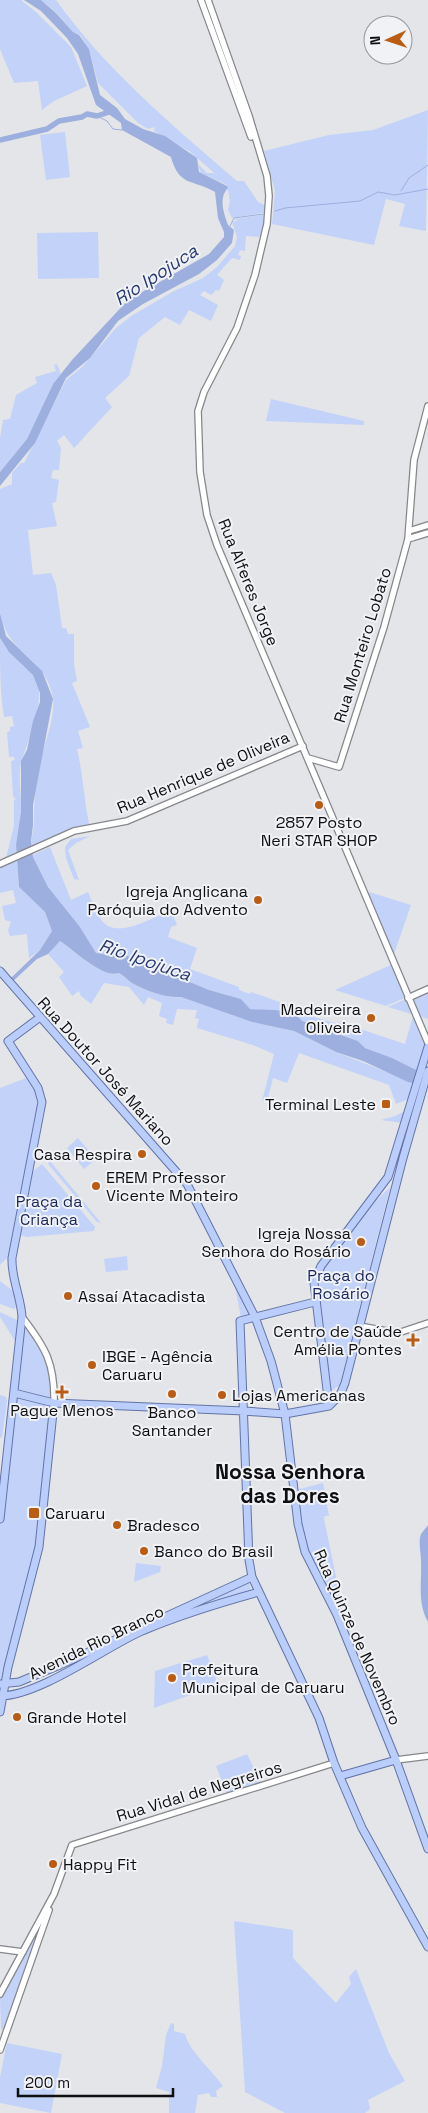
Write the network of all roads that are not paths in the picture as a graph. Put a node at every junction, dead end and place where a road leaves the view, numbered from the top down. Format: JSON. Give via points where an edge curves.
{"nodes":[{"id":1,"x":201,"y":0,"type":"edge"},
{"id":2,"x":208,"y":0,"type":"edge"},
{"id":3,"x":257,"y":148,"type":"junction"},
{"id":4,"x":428,"y":406,"type":"edge"},
{"id":5,"x":428,"y":525,"type":"edge"},
{"id":6,"x":409,"y":531,"type":"junction"},
{"id":7,"x":428,"y":533,"type":"edge"},
{"id":8,"x":408,"y":539,"type":"junction"},
{"id":9,"x":303,"y":746,"type":"junction"},
{"id":10,"x":308,"y":758,"type":"junction"},
{"id":11,"x":0,"y":864,"type":"edge"},
{"id":12,"x":1,"y":972,"type":"edge"},
{"id":13,"x":403,"y":985,"type":"junction"},
{"id":14,"x":428,"y":989,"type":"edge"},
{"id":15,"x":415,"y":993,"type":"junction"},
{"id":16,"x":408,"y":998,"type":"junction"},
{"id":17,"x":38,"y":1018,"type":"junction"},
{"id":18,"x":428,"y":1045,"type":"edge"},
{"id":19,"x":428,"y":1070,"type":"edge"},
{"id":20,"x":418,"y":1092,"type":"junction"},
{"id":21,"x":399,"y":1157,"type":"junction"},
{"id":22,"x":315,"y":1302,"type":"junction"},
{"id":23,"x":22,"y":1317,"type":"junction"},
{"id":24,"x":256,"y":1317,"type":"junction"},
{"id":25,"x":428,"y":1323,"type":"edge"},
{"id":26,"x":359,"y":1326,"type":"junction"},
{"id":27,"x":14,"y":1393,"type":"junction"},
{"id":28,"x":54,"y":1403,"type":"junction"},
{"id":29,"x":329,"y":1406,"type":"junction"},
{"id":30,"x":244,"y":1411,"type":"junction"},
{"id":31,"x":285,"y":1414,"type":"junction"},
{"id":32,"x":3,"y":1469,"type":"edge"},
{"id":33,"x":0,"y":1519,"type":"edge"},
{"id":34,"x":252,"y":1577,"type":"junction"},
{"id":35,"x":259,"y":1592,"type":"junction"},
{"id":36,"x":2,"y":1684,"type":"edge"},
{"id":37,"x":1,"y":1696,"type":"edge"},
{"id":38,"x":0,"y":1712,"type":"edge"},
{"id":39,"x":428,"y":1756,"type":"edge"},
{"id":40,"x":396,"y":1760,"type":"junction"},
{"id":41,"x":334,"y":1763,"type":"junction"},
{"id":42,"x":340,"y":1776,"type":"junction"},
{"id":43,"x":428,"y":1849,"type":"edge"},
{"id":44,"x":54,"y":1894,"type":"junction"},
{"id":45,"x":27,"y":1944,"type":"junction"},
{"id":46,"x":428,"y":1947,"type":"edge"},
{"id":47,"x":35,"y":1948,"type":"junction"},
{"id":48,"x":0,"y":1949,"type":"edge"},
{"id":49,"x":23,"y":1952,"type":"junction"},
{"id":50,"x":0,"y":1994,"type":"edge"},
{"id":51,"x":0,"y":2050,"type":"edge"}],
"edges":[{"from":1,"to":3,"type":"street"},
{"from":2,"to":3,"type":"street","via":[[244,99]]},
{"from":3,"to":9,"type":"street","name":"Rua Alferes Jorge","via":[[268,184],[267,224],[255,275],[237,328],[200,401],[200,472],[216,545]]},
{"from":4,"to":6,"type":"street","name":"Rua Monteiro Lobato","via":[[414,460]]},
{"from":5,"to":6,"type":"street"},
{"from":6,"to":8,"type":"street","name":"Rua Monteiro Lobato"},
{"from":7,"to":8,"type":"street"},
{"from":8,"to":10,"type":"street","name":"Rua Monteiro Lobato","via":[[384,627],[339,767]]},
{"from":9,"to":10,"type":"street","name":"Rua Alferes Jorge"},
{"from":9,"to":11,"type":"street","name":"Rua Henrique de Oliveira","via":[[115,824],[87,828],[50,840]]},
{"from":10,"to":13,"type":"street","name":"Rua Alferes Jorge"},
{"from":12,"to":17,"type":"main road","name":"Rua Doutor José Mariano"},
{"from":13,"to":15,"type":"street"},
{"from":13,"to":16,"type":"street","name":"Rua Alferes Jorge"},
{"from":14,"to":15,"type":"street"},
{"from":15,"to":16,"type":"street"},
{"from":16,"to":18,"type":"street","name":"Rua Alferes Jorge"},
{"from":17,"to":23,"type":"main road","via":[[8,1041],[38,1088],[42,1102],[12,1258]]},
{"from":17,"to":24,"type":"main road","name":"Rua Doutor José Mariano","via":[[142,1130],[187,1184]]},
{"from":18,"to":20,"type":"main road"},
{"from":19,"to":20,"type":"main road"},
{"from":20,"to":21,"type":"main road"},
{"from":21,"to":22,"type":"main road","via":[[384,1184],[321,1266],[314,1283]]},
{"from":21,"to":26,"type":"main road"},
{"from":22,"to":24,"type":"main road"},
{"from":22,"to":29,"type":"main road"},
{"from":23,"to":27,"type":"main road"},
{"from":23,"to":28,"type":"street","via":[[50,1359]]},
{"from":24,"to":30,"type":"main road","via":[[240,1321]]},
{"from":24,"to":31,"type":"main road","name":"Rua Doutor José Mariano"},
{"from":25,"to":26,"type":"street","via":[[398,1334]]},
{"from":26,"to":29,"type":"main road","via":[[345,1383],[340,1395]]},
{"from":27,"to":28,"type":"main road"},
{"from":27,"to":32,"type":"main road"},
{"from":28,"to":30,"type":"main road"},
{"from":28,"to":36,"type":"main road","via":[[39,1546]]},
{"from":29,"to":31,"type":"main road"},
{"from":30,"to":31,"type":"main road"},
{"from":30,"to":34,"type":"main road","via":[[247,1536]]},
{"from":31,"to":40,"type":"main road","name":"Rua Quinze de Novembro","via":[[298,1524],[305,1552],[337,1615]]},
{"from":32,"to":33,"type":"main road"},
{"from":34,"to":35,"type":"main road"},
{"from":34,"to":36,"type":"main road","name":"Avenida Rio Branco","via":[[60,1665],[18,1682]]},
{"from":35,"to":37,"type":"main road","name":"Avenida Rio Branco","via":[[195,1610],[141,1632],[26,1691]]},
{"from":35,"to":41,"type":"main road","via":[[319,1718]]},
{"from":36,"to":37,"type":"main road"},
{"from":37,"to":38,"type":"main road"},
{"from":39,"to":40,"type":"street"},
{"from":40,"to":42,"type":"main road"},
{"from":40,"to":43,"type":"main road","name":"Rua Quinze de Novembro"},
{"from":41,"to":42,"type":"main road"},
{"from":41,"to":44,"type":"street","name":"Rua Vidal de Negreiros","via":[[72,1845]]},
{"from":42,"to":46,"type":"main road","via":[[362,1828]]},
{"from":44,"to":45,"type":"street"},
{"from":44,"to":47,"type":"street"},
{"from":45,"to":47,"type":"street","via":[[33,1943]]},
{"from":45,"to":49,"type":"street"},
{"from":47,"to":51,"type":"street"},
{"from":48,"to":49,"type":"street"},
{"from":49,"to":50,"type":"street"}]}
